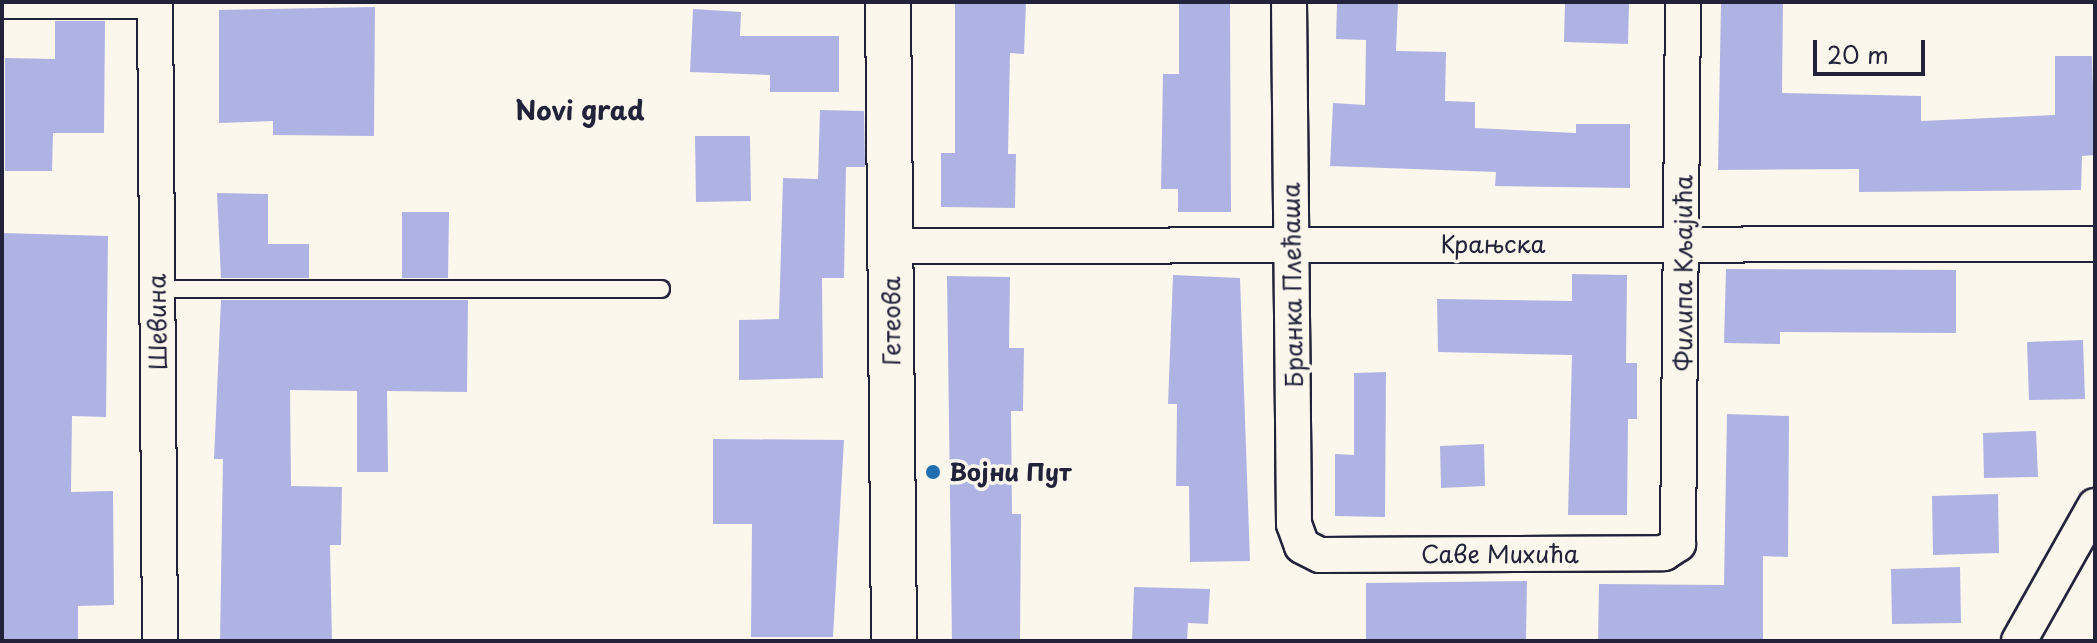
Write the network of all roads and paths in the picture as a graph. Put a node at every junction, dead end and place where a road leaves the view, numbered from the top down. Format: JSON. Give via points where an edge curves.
{"nodes":[{"id":1,"x":888,"y":2,"type":"edge"},
{"id":2,"x":1289,"y":2,"type":"edge"},
{"id":3,"x":1683,"y":2,"type":"edge"},
{"id":4,"x":155,"y":6,"type":"edge"},
{"id":5,"x":2,"y":10,"type":"edge"},
{"id":6,"x":1291,"y":242,"type":"junction"},
{"id":7,"x":2095,"y":244,"type":"edge"},
{"id":8,"x":1684,"y":245,"type":"junction"},
{"id":9,"x":891,"y":246,"type":"junction"},
{"id":10,"x":156,"y":289,"type":"junction"},
{"id":11,"x":661,"y":289,"type":"dead end"},
{"id":12,"x":2095,"y":506,"type":"edge"},
{"id":13,"x":1678,"y":544,"type":"joint"},
{"id":14,"x":1320,"y":555,"type":"joint"},
{"id":15,"x":160,"y":641,"type":"edge"},
{"id":16,"x":894,"y":641,"type":"edge"},
{"id":17,"x":2019,"y":641,"type":"edge"}],
"edges":[{"from":1,"to":9,"type":"main road","name":"Гетеова"},
{"from":2,"to":6,"type":"street","name":"Бранка Плећаша"},
{"from":3,"to":8,"type":"street","name":"Филипа Кљајића"},
{"from":4,"to":5,"type":"lane"},
{"from":4,"to":10,"type":"street","name":"Шевина"},
{"from":6,"to":8,"type":"street","name":"Крањска"},
{"from":6,"to":9,"type":"street","name":"Крањска"},
{"from":6,"to":14,"type":"street","name":"Бранка Плећаша","via":[[1294,524],[1302,546]]},
{"from":7,"to":8,"type":"street","name":"Крањска"},
{"from":8,"to":13,"type":"street","name":"Филипа Кљајића"},
{"from":9,"to":16,"type":"main road","name":"Гетеова"},
{"from":10,"to":11,"type":"lane"},
{"from":10,"to":15,"type":"street","name":"Шевина"},
{"from":12,"to":17,"type":"street"},
{"from":13,"to":14,"type":"street","name":"Саве Михића","via":[[1664,553]]}]}
